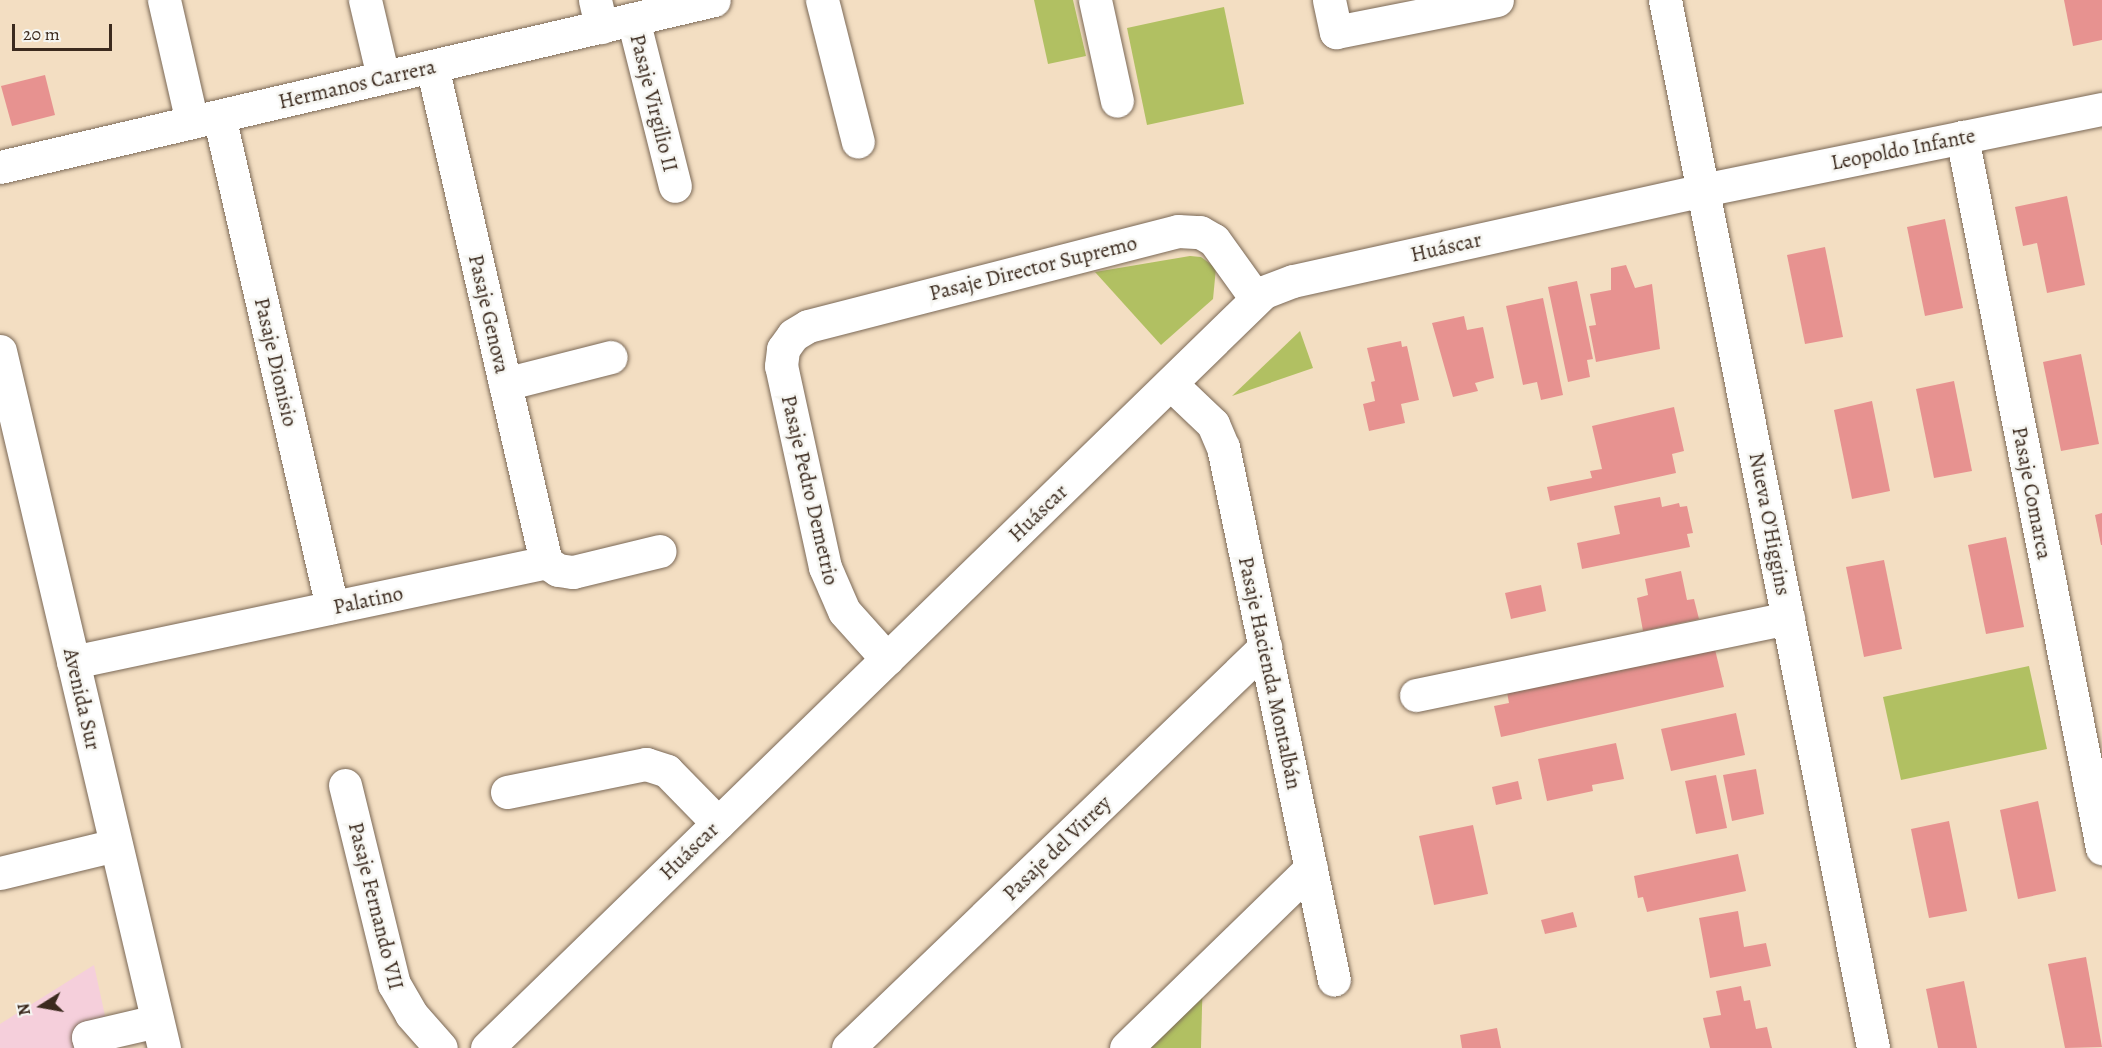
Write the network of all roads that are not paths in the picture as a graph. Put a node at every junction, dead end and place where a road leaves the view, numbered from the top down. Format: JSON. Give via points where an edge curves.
{"nodes":[{"id":1,"x":164,"y":0,"type":"edge"},
{"id":2,"x":365,"y":0,"type":"edge"},
{"id":3,"x":714,"y":0,"type":"edge"},
{"id":4,"x":822,"y":0,"type":"edge"},
{"id":5,"x":1095,"y":0,"type":"edge"},
{"id":6,"x":1329,"y":0,"type":"edge"},
{"id":7,"x":1497,"y":0,"type":"edge"},
{"id":8,"x":1665,"y":0,"type":"edge"},
{"id":9,"x":598,"y":13,"type":"edge"},
{"id":10,"x":633,"y":19,"type":"junction"},
{"id":11,"x":432,"y":66,"type":"junction"},
{"id":12,"x":383,"y":78,"type":"junction"},
{"id":13,"x":1116,"y":101,"type":"dead end"},
{"id":14,"x":2102,"y":109,"type":"edge"},
{"id":15,"x":206,"y":119,"type":"junction"},
{"id":16,"x":1962,"y":137,"type":"junction"},
{"id":17,"x":858,"y":142,"type":"dead end"},
{"id":18,"x":0,"y":167,"type":"edge"},
{"id":19,"x":675,"y":186,"type":"dead end"},
{"id":20,"x":1703,"y":190,"type":"junction"},
{"id":21,"x":1255,"y":297,"type":"junction"},
{"id":22,"x":787,"y":341,"type":"joint"},
{"id":23,"x":0,"y":351,"type":"edge"},
{"id":24,"x":612,"y":357,"type":"dead end"},
{"id":25,"x":505,"y":384,"type":"junction"},
{"id":26,"x":1171,"y":384,"type":"junction"},
{"id":27,"x":660,"y":551,"type":"dead end"},
{"id":28,"x":546,"y":562,"type":"junction"},
{"id":29,"x":332,"y":607,"type":"junction"},
{"id":30,"x":1788,"y":618,"type":"junction"},
{"id":31,"x":1265,"y":647,"type":"junction"},
{"id":32,"x":886,"y":659,"type":"junction"},
{"id":33,"x":73,"y":662,"type":"junction"},
{"id":34,"x":1416,"y":695,"type":"dead end"},
{"id":35,"x":345,"y":785,"type":"dead end"},
{"id":36,"x":507,"y":792,"type":"dead end"},
{"id":37,"x":718,"y":823,"type":"junction"},
{"id":38,"x":116,"y":845,"type":"junction"},
{"id":39,"x":2102,"y":848,"type":"edge"},
{"id":40,"x":1311,"y":868,"type":"junction"},
{"id":41,"x":0,"y":873,"type":"edge"},
{"id":42,"x":1334,"y":980,"type":"dead end"},
{"id":43,"x":160,"y":1035,"type":"edge"},
{"id":44,"x":91,"y":1048,"type":"edge"},
{"id":45,"x":441,"y":1048,"type":"edge"},
{"id":46,"x":487,"y":1048,"type":"edge"},
{"id":47,"x":848,"y":1048,"type":"edge"},
{"id":48,"x":1126,"y":1048,"type":"edge"},
{"id":49,"x":1874,"y":1048,"type":"edge"}],
"edges":[{"from":1,"to":15,"type":"street","name":"Pasaje Dionisio"},
{"from":2,"to":12,"type":"street"},
{"from":3,"to":10,"type":"street","name":"Hermanos Carrera"},
{"from":4,"to":17,"type":"street"},
{"from":5,"to":13,"type":"street"},
{"from":6,"to":7,"type":"street","via":[[1336,32]]},
{"from":8,"to":20,"type":"street","name":"Nueva O'Higgins"},
{"from":9,"to":10,"type":"street","name":"Hermanos Carrera"},
{"from":9,"to":11,"type":"street","name":"Hermanos Carrera"},
{"from":10,"to":19,"type":"street","name":"Pasaje Virgilio II"},
{"from":11,"to":12,"type":"street","name":"Hermanos Carrera"},
{"from":11,"to":25,"type":"street","name":"Pasaje Genova"},
{"from":12,"to":15,"type":"street","name":"Hermanos Carrera"},
{"from":14,"to":16,"type":"street","name":"Leopoldo Infante"},
{"from":15,"to":18,"type":"street","name":"Hermanos Carrera"},
{"from":15,"to":29,"type":"street","name":"Pasaje Dionisio"},
{"from":16,"to":20,"type":"street","name":"Leopoldo Infante"},
{"from":16,"to":39,"type":"street","name":"Pasaje Comarca"},
{"from":20,"to":21,"type":"street","name":"Huáscar","via":[[1293,281]]},
{"from":20,"to":30,"type":"street","name":"Nueva O'Higgins"},
{"from":21,"to":22,"type":"street","name":"Pasaje Director Supremo","via":[[1214,240],[1200,232],[1179,231],[808,326]]},
{"from":21,"to":26,"type":"street","name":"Huáscar"},
{"from":22,"to":32,"type":"street","name":"Pasaje Pedro Demetrio","via":[[781,366],[825,567],[844,611]]},
{"from":23,"to":33,"type":"street","name":"Avenida Sur"},
{"from":24,"to":25,"type":"street"},
{"from":25,"to":28,"type":"street","name":"Pasaje Genova"},
{"from":26,"to":31,"type":"street","name":"Pasaje Hacienda Montalbán","via":[[1219,435]]},
{"from":26,"to":32,"type":"street","name":"Huáscar"},
{"from":27,"to":28,"type":"street","via":[[573,572],[558,570]]},
{"from":28,"to":29,"type":"street","name":"Palatino"},
{"from":29,"to":33,"type":"street","name":"Palatino"},
{"from":30,"to":34,"type":"street"},
{"from":30,"to":49,"type":"street","name":"Nueva O'Higgins"},
{"from":31,"to":40,"type":"street","name":"Pasaje Hacienda Montalbán"},
{"from":31,"to":47,"type":"street","name":"Pasaje del Virrey"},
{"from":32,"to":37,"type":"street","name":"Huáscar"},
{"from":33,"to":38,"type":"street","name":"Avenida Sur"},
{"from":35,"to":45,"type":"street","name":"Pasaje Fernando VII","via":[[394,984],[411,1014]]},
{"from":36,"to":37,"type":"street","via":[[646,764],[666,771]]},
{"from":37,"to":46,"type":"street","name":"Huáscar"},
{"from":38,"to":41,"type":"street"},
{"from":38,"to":43,"type":"street","name":"Avenida Sur"},
{"from":40,"to":42,"type":"street","name":"Pasaje Hacienda Montalbán"},
{"from":40,"to":48,"type":"street"},
{"from":43,"to":44,"type":"street","via":[[88,1037]]}]}
